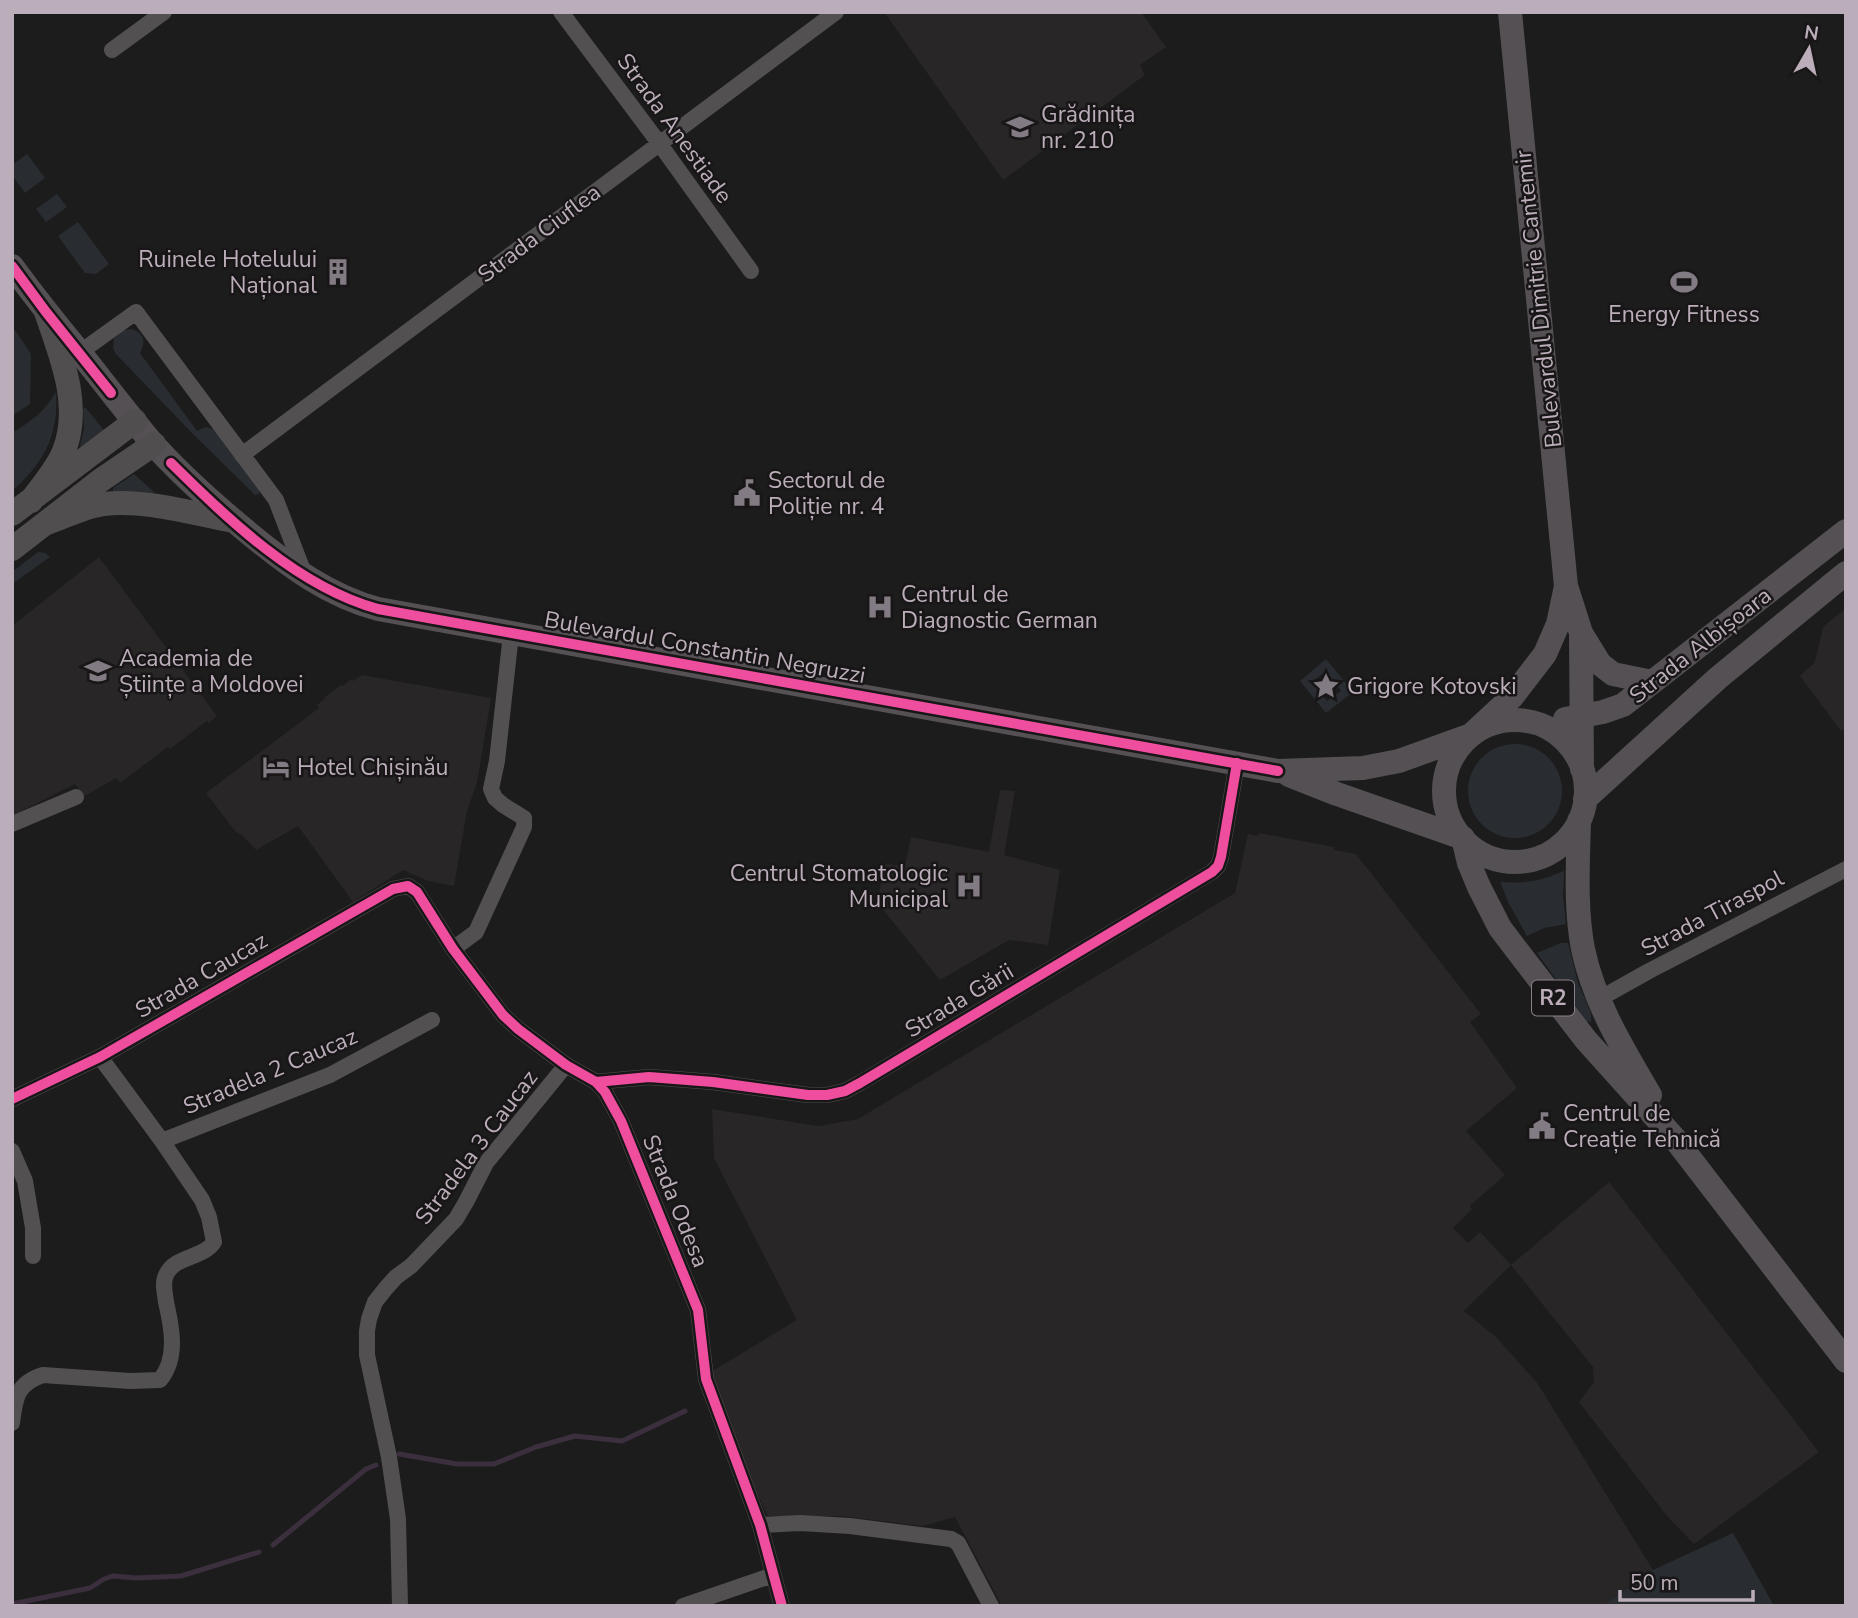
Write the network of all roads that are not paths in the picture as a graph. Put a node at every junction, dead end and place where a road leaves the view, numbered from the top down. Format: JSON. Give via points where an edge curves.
{"nodes":[{"id":1,"x":164,"y":12,"type":"edge"},
{"id":2,"x":561,"y":12,"type":"edge"},
{"id":3,"x":836,"y":12,"type":"edge"},
{"id":4,"x":1510,"y":12,"type":"edge"},
{"id":5,"x":112,"y":50,"type":"dead end"},
{"id":6,"x":659,"y":143,"type":"junction"},
{"id":7,"x":12,"y":266,"type":"edge"},
{"id":8,"x":751,"y":271,"type":"dead end"},
{"id":9,"x":46,"y":312,"type":"junction"},
{"id":10,"x":79,"y":353,"type":"junction"},
{"id":11,"x":135,"y":421,"type":"junction"},
{"id":12,"x":154,"y":444,"type":"junction"},
{"id":13,"x":242,"y":455,"type":"junction"},
{"id":14,"x":21,"y":508,"type":"edge"},
{"id":15,"x":234,"y":522,"type":"junction"},
{"id":16,"x":47,"y":523,"type":"junction"},
{"id":17,"x":1846,"y":531,"type":"edge"},
{"id":18,"x":12,"y":549,"type":"edge"},
{"id":19,"x":1846,"y":573,"type":"edge"},
{"id":20,"x":304,"y":576,"type":"junction"},
{"id":21,"x":1566,"y":586,"type":"junction"},
{"id":22,"x":1581,"y":633,"type":"junction"},
{"id":23,"x":511,"y":634,"type":"junction"},
{"id":24,"x":1652,"y":682,"type":"junction"},
{"id":25,"x":1581,"y":716,"type":"junction"},
{"id":26,"x":1539,"y":724,"type":"junction"},
{"id":27,"x":1471,"y":735,"type":"junction"},
{"id":28,"x":1237,"y":763,"type":"junction"},
{"id":29,"x":1582,"y":769,"type":"junction"},
{"id":30,"x":1278,"y":771,"type":"junction"},
{"id":31,"x":76,"y":797,"type":"dead end"},
{"id":32,"x":1582,"y":810,"type":"junction"},
{"id":33,"x":12,"y":824,"type":"edge"},
{"id":34,"x":1462,"y":838,"type":"junction"},
{"id":35,"x":1846,"y":869,"type":"edge"},
{"id":36,"x":408,"y":886,"type":"joint"},
{"id":37,"x":453,"y":949,"type":"junction"},
{"id":38,"x":1599,"y":999,"type":"junction"},
{"id":39,"x":432,"y":1020,"type":"dead end"},
{"id":40,"x":100,"y":1057,"type":"junction"},
{"id":41,"x":566,"y":1065,"type":"junction"},
{"id":42,"x":596,"y":1082,"type":"junction"},
{"id":43,"x":12,"y":1099,"type":"edge"},
{"id":44,"x":1675,"y":1139,"type":"junction"},
{"id":45,"x":162,"y":1141,"type":"junction"},
{"id":46,"x":12,"y":1151,"type":"edge"},
{"id":47,"x":33,"y":1256,"type":"dead end"},
{"id":48,"x":1846,"y":1361,"type":"edge"},
{"id":49,"x":12,"y":1423,"type":"edge"},
{"id":50,"x":760,"y":1525,"type":"junction"},
{"id":51,"x":774,"y":1574,"type":"junction"},
{"id":52,"x":400,"y":1606,"type":"edge"},
{"id":53,"x":683,"y":1606,"type":"edge"},
{"id":54,"x":782,"y":1606,"type":"edge"},
{"id":55,"x":991,"y":1606,"type":"edge"}],
"edges":[{"from":1,"to":5,"type":"street"},
{"from":2,"to":6,"type":"street","name":"Strada Anestiade"},
{"from":3,"to":6,"type":"street","name":"Strada Ciuflea"},
{"from":4,"to":21,"type":"main road","name":"Bulevardul Dimitrie Cantemir"},
{"from":6,"to":8,"type":"street","name":"Strada Anestiade"},
{"from":6,"to":13,"type":"street","name":"Strada Ciuflea"},
{"from":7,"to":9,"type":"main road","name":"Bulevardul Constantin Negruzzi"},
{"from":9,"to":10,"type":"main road","name":"Bulevardul Constantin Negruzzi"},
{"from":9,"to":14,"type":"highway","via":[[65,370],[69,432],[64,452]]},
{"from":10,"to":11,"type":"main road","name":"Bulevardul Constantin Negruzzi"},
{"from":10,"to":13,"type":"street","via":[[136,312]]},
{"from":11,"to":12,"type":"main road","name":"Bulevardul Constantin Negruzzi"},
{"from":11,"to":14,"type":"highway"},
{"from":12,"to":15,"type":"main road","name":"Bulevardul Constantin Negruzzi"},
{"from":12,"to":16,"type":"highway"},
{"from":13,"to":20,"type":"street","via":[[276,500]]},
{"from":15,"to":16,"type":"highway","via":[[121,503],[101,504]]},
{"from":15,"to":20,"type":"main road","name":"Bulevardul Constantin Negruzzi"},
{"from":16,"to":18,"type":"highway"},
{"from":17,"to":24,"type":"main road","name":"Strada Albișoara"},
{"from":19,"to":32,"type":"main road","name":"Strada Albișoara","via":[[1718,678]]},
{"from":20,"to":23,"type":"main road","name":"Bulevardul Constantin Negruzzi","via":[[356,603]]},
{"from":21,"to":22,"type":"main road","name":"Bulevardul Dimitrie Cantemir"},
{"from":21,"to":27,"type":"main road","name":"Bulevardul Dimitrie Cantemir","via":[[1558,624],[1545,654],[1511,697]]},
{"from":22,"to":24,"type":"main road","via":[[1600,664],[1614,674]]},
{"from":22,"to":25,"type":"main road","name":"Bulevardul Dimitrie Cantemir"},
{"from":23,"to":28,"type":"main road","name":"Bulevardul Constantin Negruzzi"},
{"from":23,"to":37,"type":"street","via":[[491,789],[495,798],[524,818],[524,827],[476,932]]},
{"from":24,"to":25,"type":"main road","name":"Strada Albișoara","via":[[1623,705]]},
{"from":25,"to":26,"type":"main road","name":"Strada Albișoara"},
{"from":25,"to":29,"type":"main road","name":"Bulevardul Dimitrie Cantemir"},
{"from":26,"to":27,"type":"main road","via":[[1496,722]]},
{"from":26,"to":29,"type":"main road","via":[[1563,738]]},
{"from":27,"to":30,"type":"main road","name":"Bulevardul Constantin Negruzzi","via":[[1399,761],[1363,768]]},
{"from":27,"to":34,"type":"main road","via":[[1453,757],[1445,782],[1447,809]]},
{"from":28,"to":30,"type":"main road","name":"Bulevardul Constantin Negruzzi"},
{"from":28,"to":42,"type":"street","name":"Strada Gării","via":[[1221,858],[1212,872],[845,1091],[807,1095],[649,1077]]},
{"from":29,"to":32,"type":"main road","via":[[1586,789]]},
{"from":30,"to":34,"type":"main road","name":"Bulevardul Constantin Negruzzi"},
{"from":31,"to":33,"type":"street"},
{"from":32,"to":34,"type":"main road","via":[[1566,839],[1531,860],[1491,857]]},
{"from":32,"to":38,"type":"main road","number":"R2","via":[[1580,931]]},
{"from":34,"to":44,"type":"main road","number":"R2","via":[[1500,928],[1586,1040]]},
{"from":35,"to":38,"type":"street","name":"Strada Tiraspol"},
{"from":36,"to":37,"type":"street","name":"Strada Odesa","via":[[417,891]]},
{"from":36,"to":40,"type":"street","name":"Strada Caucaz","via":[[393,889]]},
{"from":37,"to":41,"type":"street","name":"Strada Odesa","via":[[503,1015]]},
{"from":38,"to":44,"type":"main road","number":"R2"},
{"from":39,"to":45,"type":"street","name":"Stradela 2 Caucaz","via":[[330,1075]]},
{"from":40,"to":43,"type":"street","name":"Strada Caucaz"},
{"from":40,"to":45,"type":"street"},
{"from":41,"to":42,"type":"street","name":"Strada Odesa"},
{"from":41,"to":52,"type":"street","name":"Stradela 3 Caucaz","via":[[486,1163],[456,1219],[375,1302],[367,1331],[367,1355],[393,1478]]},
{"from":42,"to":50,"type":"street","name":"Strada Odesa","via":[[621,1121],[698,1310],[706,1379]]},
{"from":44,"to":48,"type":"main road","number":"R2"},
{"from":45,"to":49,"type":"street","via":[[202,1200],[214,1242],[165,1275],[172,1340],[167,1371],[160,1380],[32,1379],[17,1396]]},
{"from":46,"to":47,"type":"street","via":[[25,1181]]},
{"from":50,"to":51,"type":"street","name":"Strada Odesa"},
{"from":50,"to":55,"type":"street","via":[[800,1523],[951,1539]]},
{"from":51,"to":53,"type":"street"},
{"from":51,"to":54,"type":"street","name":"Strada Odesa"}]}
